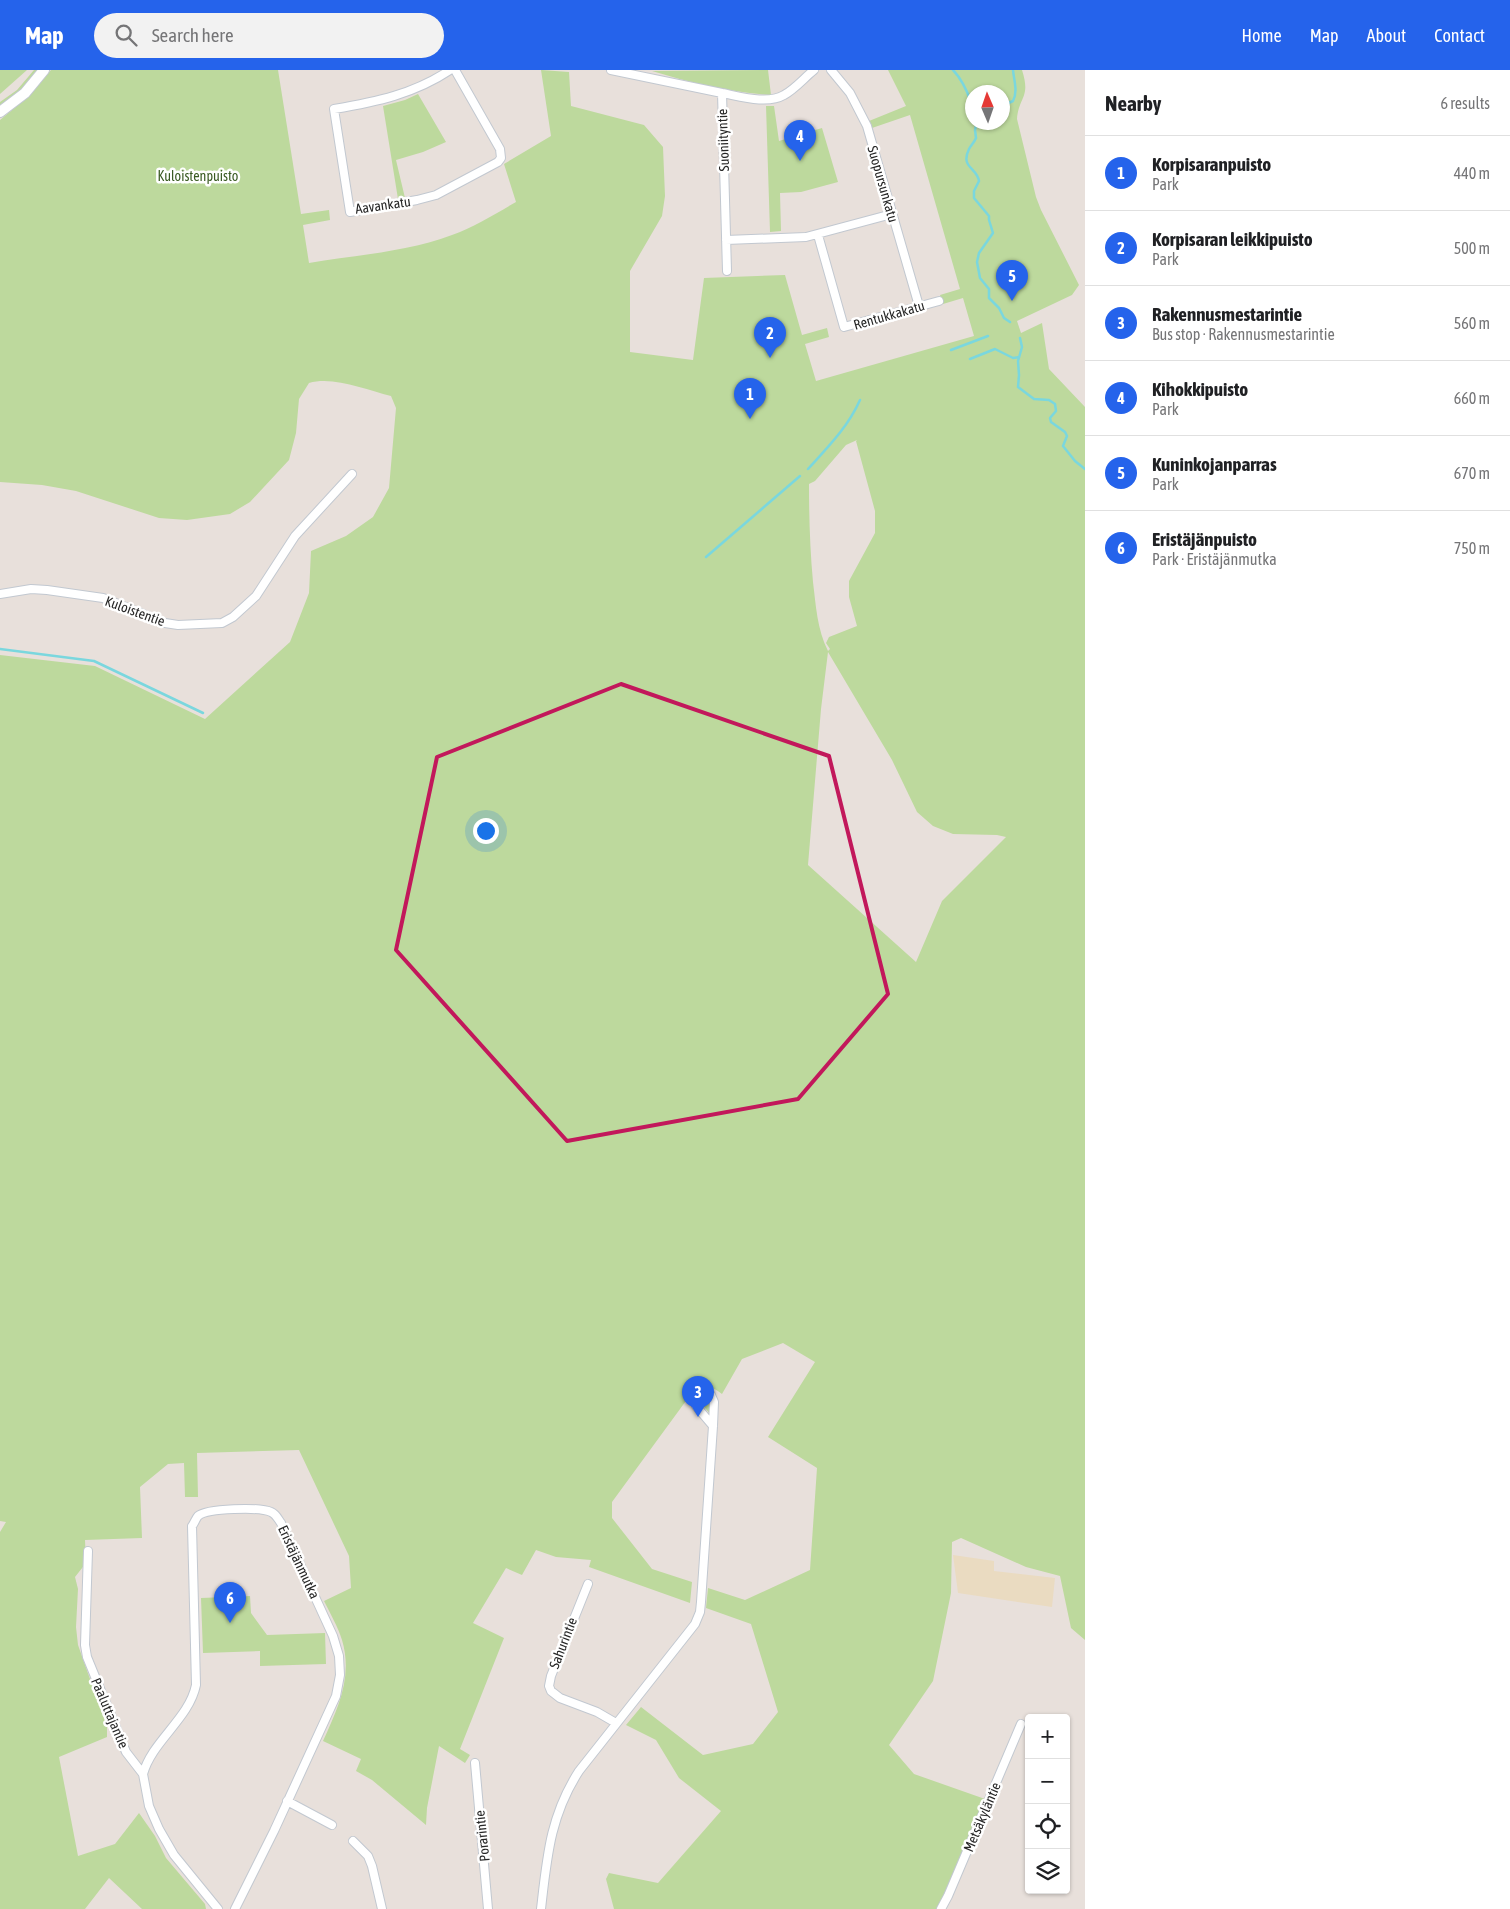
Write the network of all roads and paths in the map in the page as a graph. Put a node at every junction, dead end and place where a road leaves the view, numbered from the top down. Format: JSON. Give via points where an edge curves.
{"nodes":[{"id":1,"x":44,"y":70,"type":"edge"},
{"id":2,"x":450,"y":70,"type":"edge"},
{"id":3,"x":455,"y":70,"type":"edge"},
{"id":4,"x":611,"y":70,"type":"edge"},
{"id":5,"x":814,"y":70,"type":"edge"},
{"id":6,"x":831,"y":70,"type":"edge"},
{"id":7,"x":722,"y":93,"type":"junction"},
{"id":8,"x":0,"y":112,"type":"edge"},
{"id":9,"x":892,"y":214,"type":"junction"},
{"id":10,"x":818,"y":235,"type":"junction"},
{"id":11,"x":726,"y":240,"type":"junction"},
{"id":12,"x":727,"y":271,"type":"dead end"},
{"id":13,"x":939,"y":300,"type":"dead end"},
{"id":14,"x":919,"y":306,"type":"junction"},
{"id":15,"x":352,"y":474,"type":"dead end"},
{"id":16,"x":0,"y":594,"type":"edge"},
{"id":17,"x":713,"y":1426,"type":"dead end"},
{"id":18,"x":88,"y":1551,"type":"dead end"},
{"id":19,"x":588,"y":1584,"type":"dead end"},
{"id":20,"x":616,"y":1723,"type":"junction"},
{"id":21,"x":1022,"y":1724,"type":"dead end"},
{"id":22,"x":475,"y":1763,"type":"dead end"},
{"id":23,"x":143,"y":1774,"type":"junction"},
{"id":24,"x":288,"y":1801,"type":"junction"},
{"id":25,"x":332,"y":1824,"type":"dead end"},
{"id":26,"x":353,"y":1840,"type":"dead end"},
{"id":27,"x":218,"y":1909,"type":"edge"},
{"id":28,"x":235,"y":1909,"type":"edge"},
{"id":29,"x":382,"y":1909,"type":"edge"},
{"id":30,"x":488,"y":1909,"type":"edge"},
{"id":31,"x":541,"y":1909,"type":"edge"},
{"id":32,"x":941,"y":1909,"type":"edge"}],
"edges":[{"from":1,"to":8,"type":"street","via":[[25,93]]},
{"from":2,"to":3,"type":"street","name":"Aavankatu","via":[[406,94],[334,109],[350,212],[436,194],[501,158],[500,149]]},
{"from":4,"to":7,"type":"street","name":"Suoniityntie"},
{"from":5,"to":7,"type":"street","via":[[783,96],[775,98]]},
{"from":6,"to":9,"type":"street","name":"Suopursunkatu","via":[[850,93],[863,117]]},
{"from":7,"to":11,"type":"street","name":"Suoniityntie"},
{"from":9,"to":10,"type":"street"},
{"from":9,"to":14,"type":"street","name":"Suopursunkatu"},
{"from":10,"to":11,"type":"street"},
{"from":10,"to":14,"type":"street","name":"Rentukkakatu","via":[[844,328]]},
{"from":11,"to":12,"type":"street","name":"Suoniityntie"},
{"from":13,"to":14,"type":"street","name":"Rentukkakatu"},
{"from":15,"to":16,"type":"street","name":"Kuloistentie","via":[[295,536],[256,596],[222,623],[165,623],[110,600],[48,590]]},
{"from":17,"to":20,"type":"street","via":[[700,1612],[695,1624]]},
{"from":18,"to":23,"type":"street","name":"Paaluttajantie","via":[[87,1657],[126,1752]]},
{"from":19,"to":20,"type":"street","name":"Sahurintie","via":[[549,1686],[560,1698]]},
{"from":20,"to":31,"type":"street","via":[[579,1771],[560,1805],[551,1836]]},
{"from":21,"to":32,"type":"street","name":"Metsäkyläntie"},
{"from":22,"to":30,"type":"street","name":"Porarintie"},
{"from":23,"to":24,"type":"street","name":"Eristäjänmutka","via":[[146,1763],[188,1705],[196,1685],[192,1526],[198,1516],[209,1511],[258,1509],[270,1512],[281,1523],[339,1656],[336,1696]]},
{"from":23,"to":27,"type":"street","name":"Paaluttajantie","via":[[149,1806],[159,1829],[174,1855]]},
{"from":24,"to":25,"type":"street"},
{"from":24,"to":28,"type":"street","name":"Eristäjänmutka"},
{"from":26,"to":29,"type":"street","via":[[368,1856]]}]}
